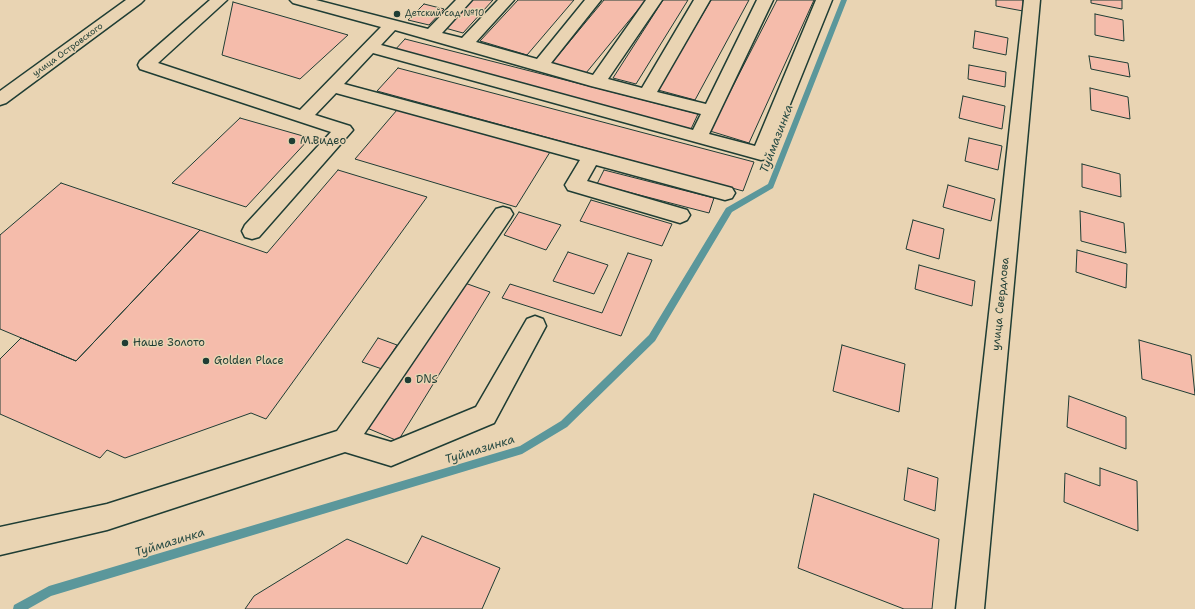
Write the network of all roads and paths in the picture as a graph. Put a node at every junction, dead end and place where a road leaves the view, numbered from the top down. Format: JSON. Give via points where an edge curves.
{"nodes":[{"id":1,"x":136,"y":0,"type":"edge"},
{"id":2,"x":220,"y":0,"type":"edge"},
{"id":3,"x":298,"y":0,"type":"edge"},
{"id":4,"x":464,"y":0,"type":"edge"},
{"id":5,"x":506,"y":0,"type":"edge"},
{"id":6,"x":593,"y":0,"type":"edge"},
{"id":7,"x":654,"y":0,"type":"edge"},
{"id":8,"x":702,"y":0,"type":"edge"},
{"id":9,"x":765,"y":0,"type":"edge"},
{"id":10,"x":824,"y":0,"type":"edge"},
{"id":11,"x":1032,"y":0,"type":"edge"},
{"id":12,"x":391,"y":25,"type":"junction"},
{"id":13,"x":431,"y":35,"type":"junction"},
{"id":14,"x":465,"y":44,"type":"junction"},
{"id":15,"x":369,"y":48,"type":"junction"},
{"id":16,"x":540,"y":66,"type":"junction"},
{"id":17,"x":597,"y":82,"type":"junction"},
{"id":18,"x":332,"y":86,"type":"junction"},
{"id":19,"x":647,"y":94,"type":"junction"},
{"id":20,"x":0,"y":99,"type":"edge"},
{"id":21,"x":710,"y":111,"type":"junction"},
{"id":22,"x":303,"y":117,"type":"junction"},
{"id":23,"x":698,"y":138,"type":"junction"},
{"id":24,"x":590,"y":157,"type":"junction"},
{"id":25,"x":725,"y":193,"type":"dead end"},
{"id":26,"x":503,"y":214,"type":"dead end"},
{"id":27,"x":680,"y":215,"type":"dead end"},
{"id":28,"x":252,"y":231,"type":"dead end"},
{"id":29,"x":535,"y":326,"type":"dead end"},
{"id":30,"x":344,"y":440,"type":"junction"},
{"id":31,"x":0,"y":541,"type":"edge"},
{"id":32,"x":970,"y":609,"type":"edge"}],
"edges":[{"from":1,"to":20,"type":"street","name":"улица Островского"},
{"from":2,"to":22,"type":"street","via":[[146,65]]},
{"from":3,"to":12,"type":"street"},
{"from":4,"to":13,"type":"street"},
{"from":5,"to":14,"type":"street"},
{"from":6,"to":16,"type":"street"},
{"from":7,"to":17,"type":"street"},
{"from":8,"to":19,"type":"street"},
{"from":9,"to":21,"type":"street"},
{"from":10,"to":23,"type":"street","via":[[762,154]]},
{"from":11,"to":32,"type":"street","name":"улица Свердлова"},
{"from":12,"to":13,"type":"street"},
{"from":12,"to":15,"type":"street"},
{"from":13,"to":14,"type":"street"},
{"from":14,"to":16,"type":"street"},
{"from":15,"to":18,"type":"street"},
{"from":15,"to":23,"type":"street"},
{"from":16,"to":17,"type":"street"},
{"from":17,"to":19,"type":"street"},
{"from":18,"to":22,"type":"street"},
{"from":18,"to":24,"type":"street"},
{"from":19,"to":21,"type":"street"},
{"from":21,"to":23,"type":"street"},
{"from":22,"to":28,"type":"street","via":[[344,130]]},
{"from":24,"to":25,"type":"street"},
{"from":24,"to":27,"type":"street","via":[[575,185]]},
{"from":26,"to":30,"type":"street"},
{"from":29,"to":30,"type":"street","via":[[485,415],[391,454]]},
{"from":30,"to":31,"type":"street","via":[[107,516]]}]}
